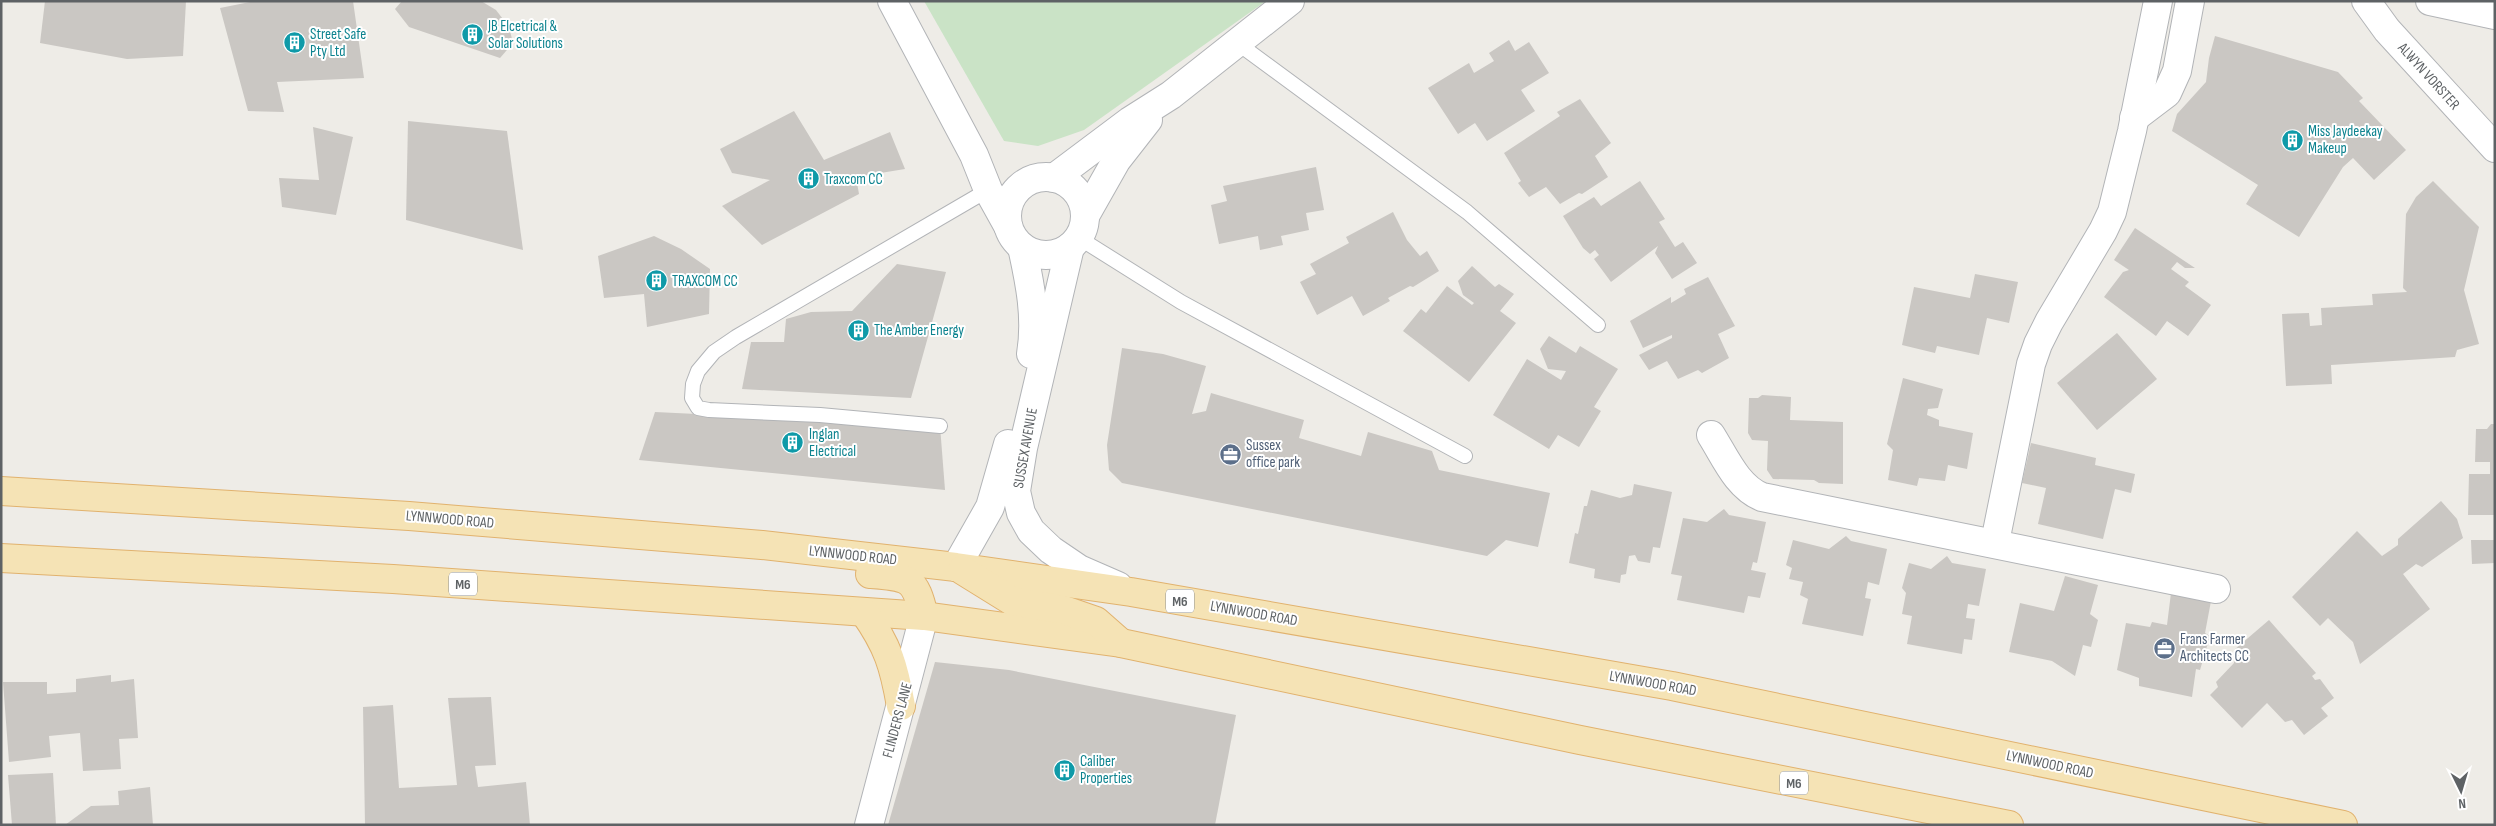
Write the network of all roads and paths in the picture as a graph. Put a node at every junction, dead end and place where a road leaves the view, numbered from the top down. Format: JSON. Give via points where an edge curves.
{"nodes":[{"id":1,"x":892,"y":1,"type":"edge"},
{"id":2,"x":1290,"y":1,"type":"edge"},
{"id":3,"x":2158,"y":1,"type":"edge"},
{"id":4,"x":2190,"y":1,"type":"edge"},
{"id":5,"x":2366,"y":1,"type":"edge"},
{"id":6,"x":2438,"y":2,"type":"edge"},
{"id":7,"x":2495,"y":15,"type":"edge"},
{"id":8,"x":1236,"y":42,"type":"junction"},
{"id":9,"x":1171,"y":95,"type":"junction"},
{"id":10,"x":2134,"y":118,"type":"junction"},
{"id":11,"x":2495,"y":148,"type":"edge"},
{"id":12,"x":974,"y":155,"type":"junction"},
{"id":13,"x":1054,"y":178,"type":"junction"},
{"id":14,"x":1024,"y":184,"type":"junction"},
{"id":15,"x":988,"y":190,"type":"junction"},
{"id":16,"x":1078,"y":233,"type":"junction"},
{"id":17,"x":1015,"y":236,"type":"junction"},
{"id":18,"x":1598,"y":325,"type":"dead end"},
{"id":19,"x":940,"y":426,"type":"dead end"},
{"id":20,"x":1711,"y":435,"type":"dead end"},
{"id":21,"x":1465,"y":456,"type":"dead end"},
{"id":22,"x":1,"y":491,"type":"edge"},
{"id":23,"x":1995,"y":542,"type":"junction"},
{"id":24,"x":762,"y":545,"type":"junction"},
{"id":25,"x":1,"y":558,"type":"edge"},
{"id":26,"x":956,"y":567,"type":"junction"},
{"id":27,"x":2216,"y":588,"type":"dead end"},
{"id":28,"x":1131,"y":592,"type":"junction"},
{"id":29,"x":864,"y":612,"type":"junction"},
{"id":30,"x":924,"y":616,"type":"junction"},
{"id":31,"x":1121,"y":643,"type":"junction"},
{"id":32,"x":901,"y":706,"type":"junction"},
{"id":33,"x":869,"y":825,"type":"edge"},
{"id":34,"x":2009,"y":825,"type":"edge"},
{"id":35,"x":2343,"y":825,"type":"edge"}],
"edges":[{"from":1,"to":12,"type":"street","name":"SUSSEX AVENUE"},
{"from":2,"to":8,"type":"street"},
{"from":3,"to":10,"type":"street"},
{"from":4,"to":10,"type":"street","via":[[2177,71],[2167,93]]},
{"from":5,"to":11,"type":"street","name":"ALWYN VORSTER","via":[[2388,30]]},
{"from":6,"to":7,"type":"street"},
{"from":8,"to":9,"type":"street"},
{"from":8,"to":18,"type":"lane","via":[[1467,212]]},
{"from":9,"to":13,"type":"street","via":[[1130,121]]},
{"from":9,"to":16,"type":"street","name":"SUSSEX AVENUE","via":[[1126,147],[1102,181]]},
{"from":10,"to":23,"type":"street","via":[[2112,212],[2049,322],[2031,364]]},
{"from":12,"to":14,"type":"street","name":"SUSSEX AVENUE","via":[[1001,174]]},
{"from":12,"to":15,"type":"street","name":"SUSSEX AVENUE"},
{"from":13,"to":14,"type":"street","via":[[1041,178]]},
{"from":13,"to":16,"type":"street","via":[[1076,190],[1083,202]]},
{"from":14,"to":17,"type":"street","via":[[1010,200],[1007,213]]},
{"from":15,"to":17,"type":"street","name":"SUSSEX AVENUE"},
{"from":15,"to":19,"type":"lane","via":[[736,338],[704,362],[693,384],[694,403],[698,408],[709,410],[820,415]]},
{"from":16,"to":17,"type":"street","via":[[1058,253],[1046,255],[1034,253]]},
{"from":16,"to":21,"type":"lane","via":[[1181,302]]},
{"from":16,"to":28,"type":"street","name":"SUSSEX AVENUE","via":[[1022,448],[1016,491],[1021,513],[1032,531],[1051,550],[1079,569]]},
{"from":17,"to":26,"type":"street","name":"SUSSEX AVENUE","via":[[1031,288],[1034,320],[1029,366],[990,507]]},
{"from":20,"to":23,"type":"street","via":[[1742,483],[1762,497]]},
{"from":22,"to":24,"type":"main road","name":"LYNNWOOD ROAD","number":"M6","via":[[409,516]]},
{"from":23,"to":27,"type":"street"},
{"from":24,"to":26,"type":"main road","name":"LYNNWOOD ROAD","number":"M6"},
{"from":24,"to":30,"type":"main road","via":[[807,567],[903,578],[916,588]]},
{"from":25,"to":29,"type":"main road","number":"M6","via":[[393,579]]},
{"from":26,"to":28,"type":"main road","name":"LYNNWOOD ROAD","number":"M6"},
{"from":26,"to":31,"type":"main road","via":[[1012,601],[1064,610],[1096,621]]},
{"from":28,"to":35,"type":"main road","name":"LYNNWOOD ROAD","number":"M6","via":[[1672,686]]},
{"from":29,"to":30,"type":"main road","number":"M6"},
{"from":29,"to":32,"type":"main road","via":[[892,659]]},
{"from":30,"to":31,"type":"main road","number":"M6"},
{"from":30,"to":32,"type":"street","name":"FLINDERS LANE"},
{"from":31,"to":34,"type":"main road","number":"M6","via":[[1589,742]]},
{"from":32,"to":33,"type":"street","name":"FLINDERS LANE"}]}
